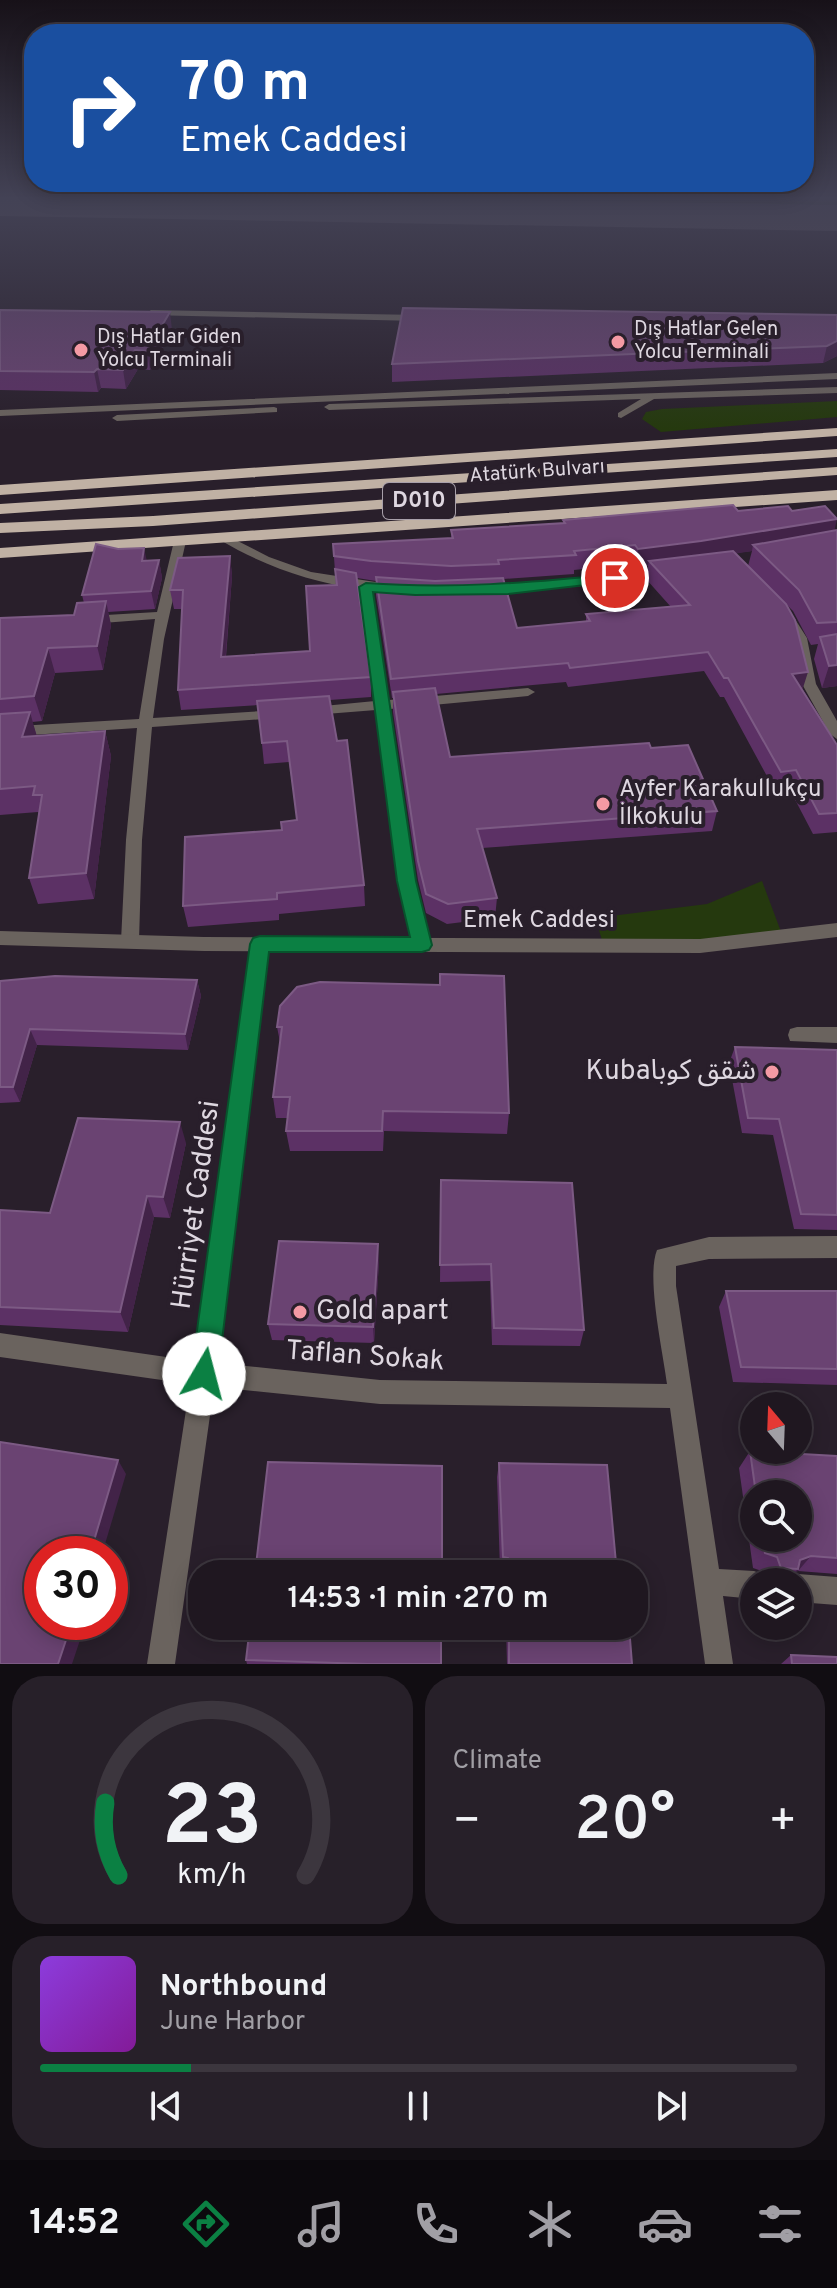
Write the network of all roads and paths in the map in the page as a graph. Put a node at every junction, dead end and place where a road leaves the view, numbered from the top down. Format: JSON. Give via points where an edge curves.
{"nodes":[{"id":1,"x":138,"y":313,"type":"edge"},
{"id":2,"x":430,"y":318,"type":"edge"},
{"id":3,"x":837,"y":376,"type":"edge"},
{"id":4,"x":837,"y":390,"type":"edge"},
{"id":5,"x":653,"y":396,"type":"junction"},
{"id":6,"x":0,"y":402,"type":"edge"},
{"id":7,"x":319,"y":402,"type":"junction"},
{"id":8,"x":160,"y":404,"type":"junction"},
{"id":9,"x":0,"y":413,"type":"edge"},
{"id":10,"x":621,"y":415,"type":"dead end"},
{"id":11,"x":0,"y":423,"type":"edge"},
{"id":12,"x":837,"y":432,"type":"edge"},
{"id":13,"x":837,"y":453,"type":"edge"},
{"id":14,"x":837,"y":471,"type":"edge"},
{"id":15,"x":0,"y":490,"type":"edge"},
{"id":16,"x":837,"y":495,"type":"edge"},
{"id":17,"x":0,"y":509,"type":"edge"},
{"id":18,"x":0,"y":528,"type":"edge"},
{"id":19,"x":224,"y":538,"type":"junction"},
{"id":20,"x":180,"y":541,"type":"junction"},
{"id":21,"x":0,"y":553,"type":"edge"},
{"id":22,"x":677,"y":569,"type":"edge"},
{"id":23,"x":366,"y":587,"type":"junction"},
{"id":24,"x":471,"y":590,"type":"edge"},
{"id":25,"x":415,"y":591,"type":"edge"},
{"id":26,"x":779,"y":610,"type":"edge"},
{"id":27,"x":164,"y":615,"type":"junction"},
{"id":28,"x":75,"y":621,"type":"edge"},
{"id":29,"x":528,"y":692,"type":"edge"},
{"id":30,"x":382,"y":706,"type":"junction"},
{"id":31,"x":146,"y":723,"type":"junction"},
{"id":32,"x":0,"y":732,"type":"edge"},
{"id":33,"x":837,"y":734,"type":"edge"},
{"id":34,"x":837,"y":930,"type":"edge"},
{"id":35,"x":0,"y":938,"type":"edge"},
{"id":36,"x":130,"y":941,"type":"junction"},
{"id":37,"x":260,"y":944,"type":"junction"},
{"id":38,"x":422,"y":945,"type":"junction"},
{"id":39,"x":797,"y":1035,"type":"dead end"},
{"id":40,"x":837,"y":1035,"type":"edge"},
{"id":41,"x":837,"y":1247,"type":"edge"},
{"id":42,"x":0,"y":1345,"type":"edge"},
{"id":43,"x":204,"y":1374,"type":"junction"},
{"id":44,"x":681,"y":1396,"type":"junction"},
{"id":45,"x":708,"y":1582,"type":"junction"},
{"id":46,"x":740,"y":1584,"type":"edge"},
{"id":47,"x":812,"y":1589,"type":"edge"},
{"id":48,"x":837,"y":1591,"type":"edge"},
{"id":49,"x":161,"y":1664,"type":"edge"},
{"id":50,"x":719,"y":1664,"type":"edge"}],
"edges":[{"from":1,"to":2,"type":"street"},
{"from":3,"to":7,"type":"street"},
{"from":4,"to":5,"type":"street"},
{"from":5,"to":7,"type":"street"},
{"from":5,"to":10,"type":"street"},
{"from":6,"to":8,"type":"street"},
{"from":7,"to":8,"type":"street"},
{"from":7,"to":11,"type":"street"},
{"from":8,"to":9,"type":"street"},
{"from":12,"to":15,"type":"highway"},
{"from":13,"to":17,"type":"highway","name":"Atatürk Bulvarı","number":"D010"},
{"from":14,"to":18,"type":"highway","name":"Atatürk Bulvarı","number":"D010"},
{"from":16,"to":19,"type":"highway"},
{"from":19,"to":20,"type":"highway"},
{"from":19,"to":23,"type":"street","via":[[266,562]]},
{"from":20,"to":21,"type":"highway"},
{"from":20,"to":27,"type":"street"},
{"from":22,"to":24,"type":"street"},
{"from":23,"to":25,"type":"street"},
{"from":23,"to":30,"type":"street"},
{"from":26,"to":33,"type":"street","via":[[808,652],[809,684]]},
{"from":27,"to":28,"type":"street"},
{"from":27,"to":31,"type":"street"},
{"from":29,"to":30,"type":"street"},
{"from":30,"to":31,"type":"street"},
{"from":30,"to":38,"type":"street","via":[[407,881]]},
{"from":31,"to":32,"type":"street"},
{"from":31,"to":36,"type":"street"},
{"from":34,"to":38,"type":"street","name":"Emek Caddesi","via":[[700,946]]},
{"from":35,"to":36,"type":"street","name":"Emek Caddesi"},
{"from":36,"to":37,"type":"street","name":"Emek Caddesi"},
{"from":37,"to":38,"type":"street","name":"Emek Caddesi"},
{"from":37,"to":43,"type":"street","name":"Hürriyet Caddesi"},
{"from":39,"to":40,"type":"street"},
{"from":41,"to":44,"type":"street","via":[[709,1248],[665,1258]]},
{"from":42,"to":43,"type":"street","name":"Taflan Sokak"},
{"from":43,"to":44,"type":"street","name":"Taflan Sokak","via":[[380,1392]]},
{"from":43,"to":49,"type":"street","name":"Hürriyet Caddesi"},
{"from":44,"to":45,"type":"street"},
{"from":45,"to":46,"type":"street"},
{"from":45,"to":50,"type":"street"},
{"from":47,"to":48,"type":"street"}]}
